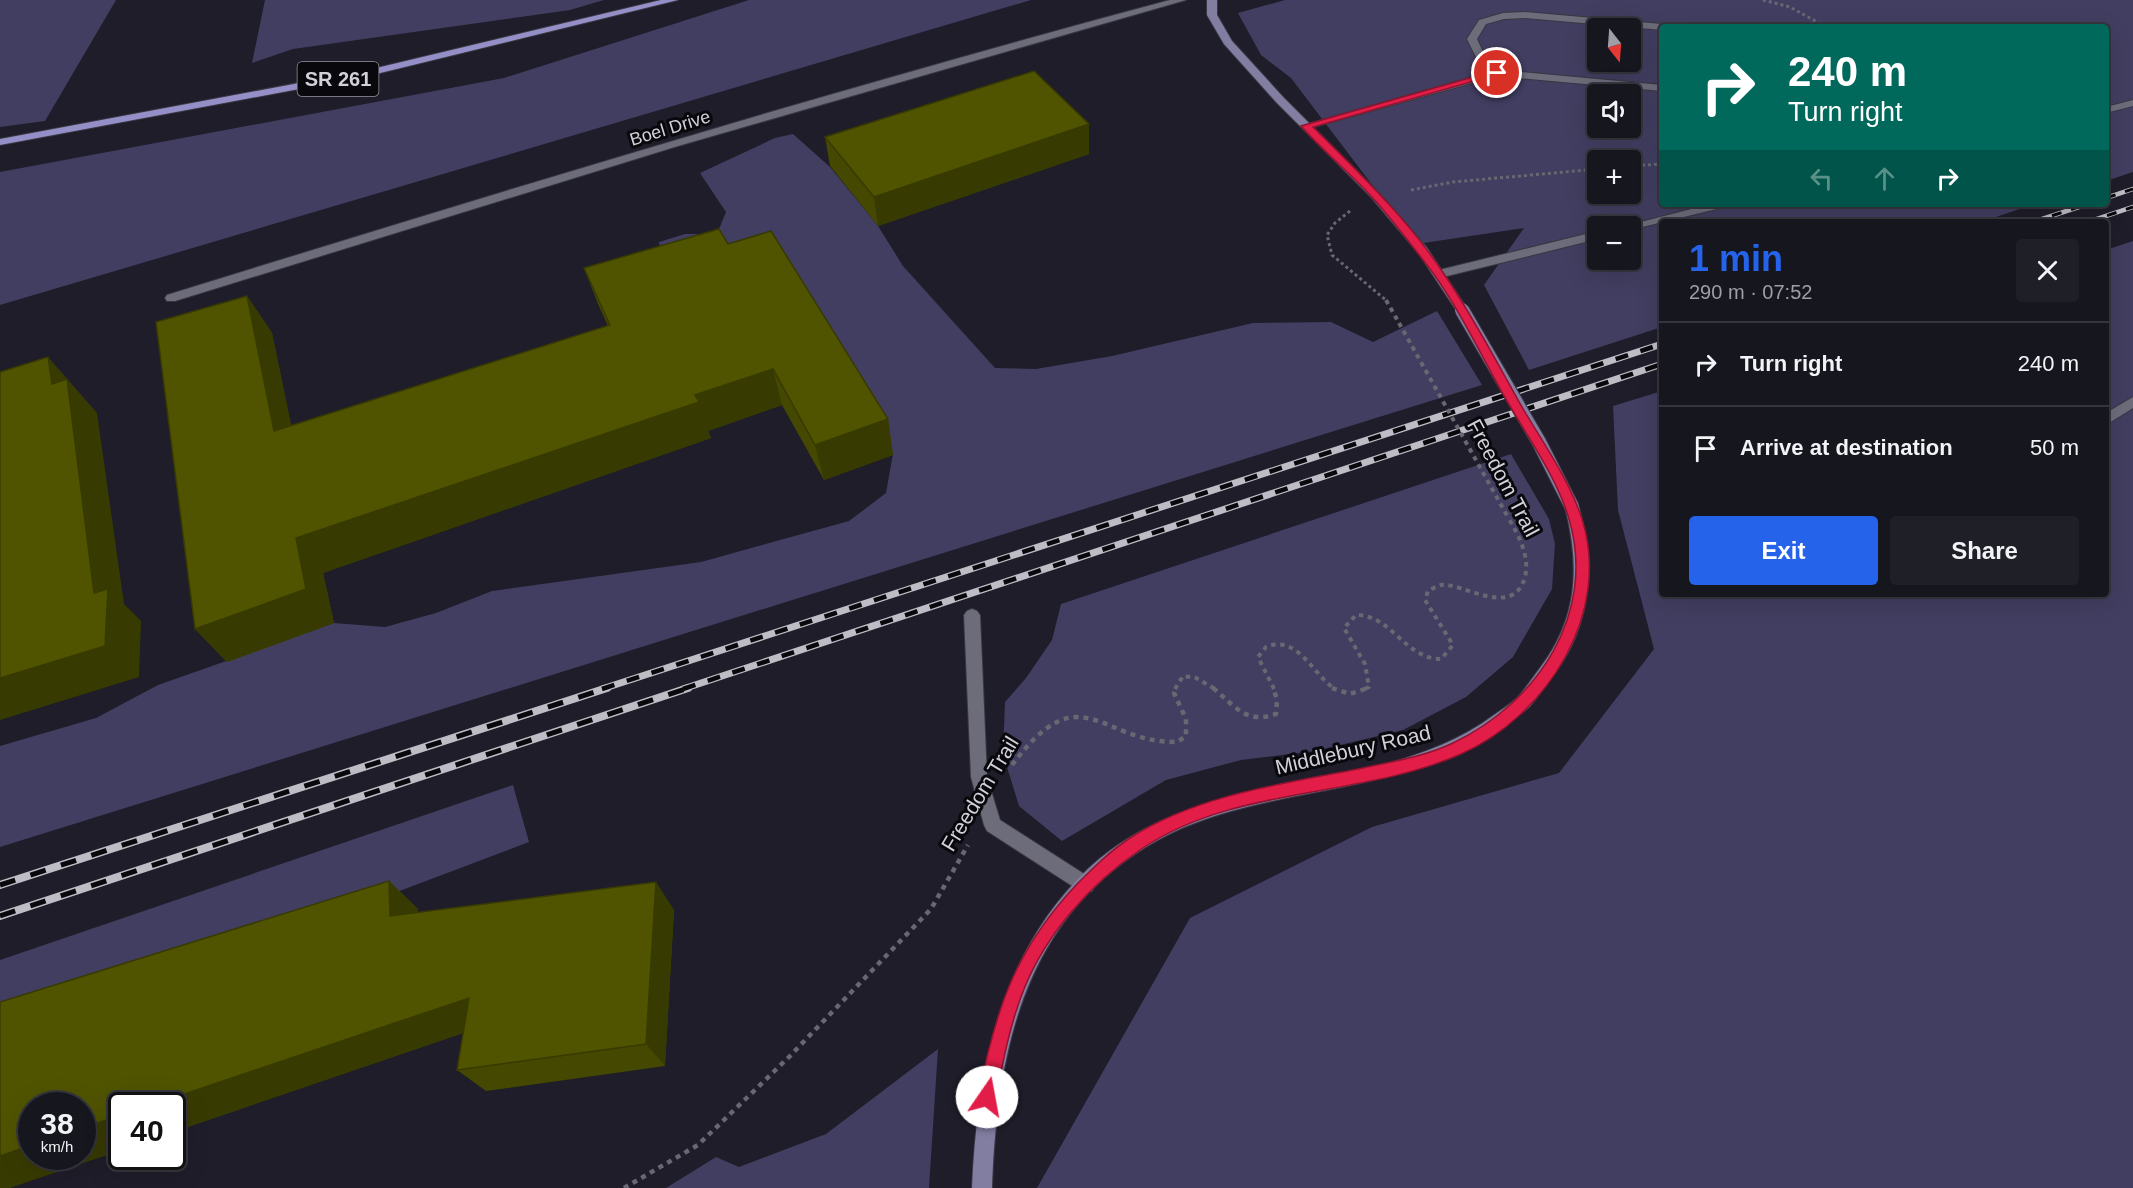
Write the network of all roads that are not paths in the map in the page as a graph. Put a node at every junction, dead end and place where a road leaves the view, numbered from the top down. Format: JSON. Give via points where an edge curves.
{"nodes":[{"id":1,"x":673,"y":0,"type":"edge"},
{"id":2,"x":1181,"y":0,"type":"edge"},
{"id":3,"x":1212,"y":0,"type":"edge"},
{"id":4,"x":1659,"y":27,"type":"edge"},
{"id":5,"x":1497,"y":73,"type":"junction"},
{"id":6,"x":1659,"y":88,"type":"edge"},
{"id":7,"x":2133,"y":103,"type":"edge"},
{"id":8,"x":2109,"y":109,"type":"edge"},
{"id":9,"x":1306,"y":126,"type":"junction"},
{"id":10,"x":0,"y":142,"type":"edge"},
{"id":11,"x":1713,"y":207,"type":"edge"},
{"id":12,"x":1663,"y":219,"type":"edge"},
{"id":13,"x":1659,"y":220,"type":"edge"},
{"id":14,"x":1641,"y":224,"type":"edge"},
{"id":15,"x":1587,"y":238,"type":"edge"},
{"id":16,"x":1439,"y":274,"type":"junction"},
{"id":17,"x":171,"y":298,"type":"dead end"},
{"id":18,"x":2133,"y":402,"type":"edge"},
{"id":19,"x":2109,"y":418,"type":"edge"},
{"id":20,"x":972,"y":615,"type":"dead end"},
{"id":21,"x":1086,"y":885,"type":"junction"},
{"id":22,"x":982,"y":1188,"type":"edge"}],
"edges":[{"from":1,"to":10,"type":"main road","number":"SR 261","via":[[368,73]]},
{"from":2,"to":17,"type":"street","name":"Boel Drive","via":[[767,116]]},
{"from":3,"to":9,"type":"street","name":"Middlebury Road","via":[[1212,15],[1228,42]]},
{"from":4,"to":5,"type":"street","via":[[1503,16],[1482,22],[1472,39],[1480,55]]},
{"from":5,"to":6,"type":"street"},
{"from":5,"to":9,"type":"street"},
{"from":7,"to":8,"type":"street"},
{"from":9,"to":16,"type":"street","name":"Middlebury Road","via":[[1376,195]]},
{"from":11,"to":12,"type":"street"},
{"from":13,"to":14,"type":"street"},
{"from":15,"to":16,"type":"street"},
{"from":16,"to":21,"type":"street","name":"Middlebury Road","bridge":true,"via":[[1539,442],[1572,507],[1580,532],[1578,612],[1550,673],[1494,726],[1458,748],[1413,764],[1252,797],[1174,823],[1137,843]]},
{"from":18,"to":19,"type":"street"},
{"from":20,"to":21,"type":"street","via":[[979,777],[993,825]]},
{"from":21,"to":22,"type":"street","name":"Middlebury Road","via":[[1033,952],[1016,986],[999,1037],[987,1097]]}]}
